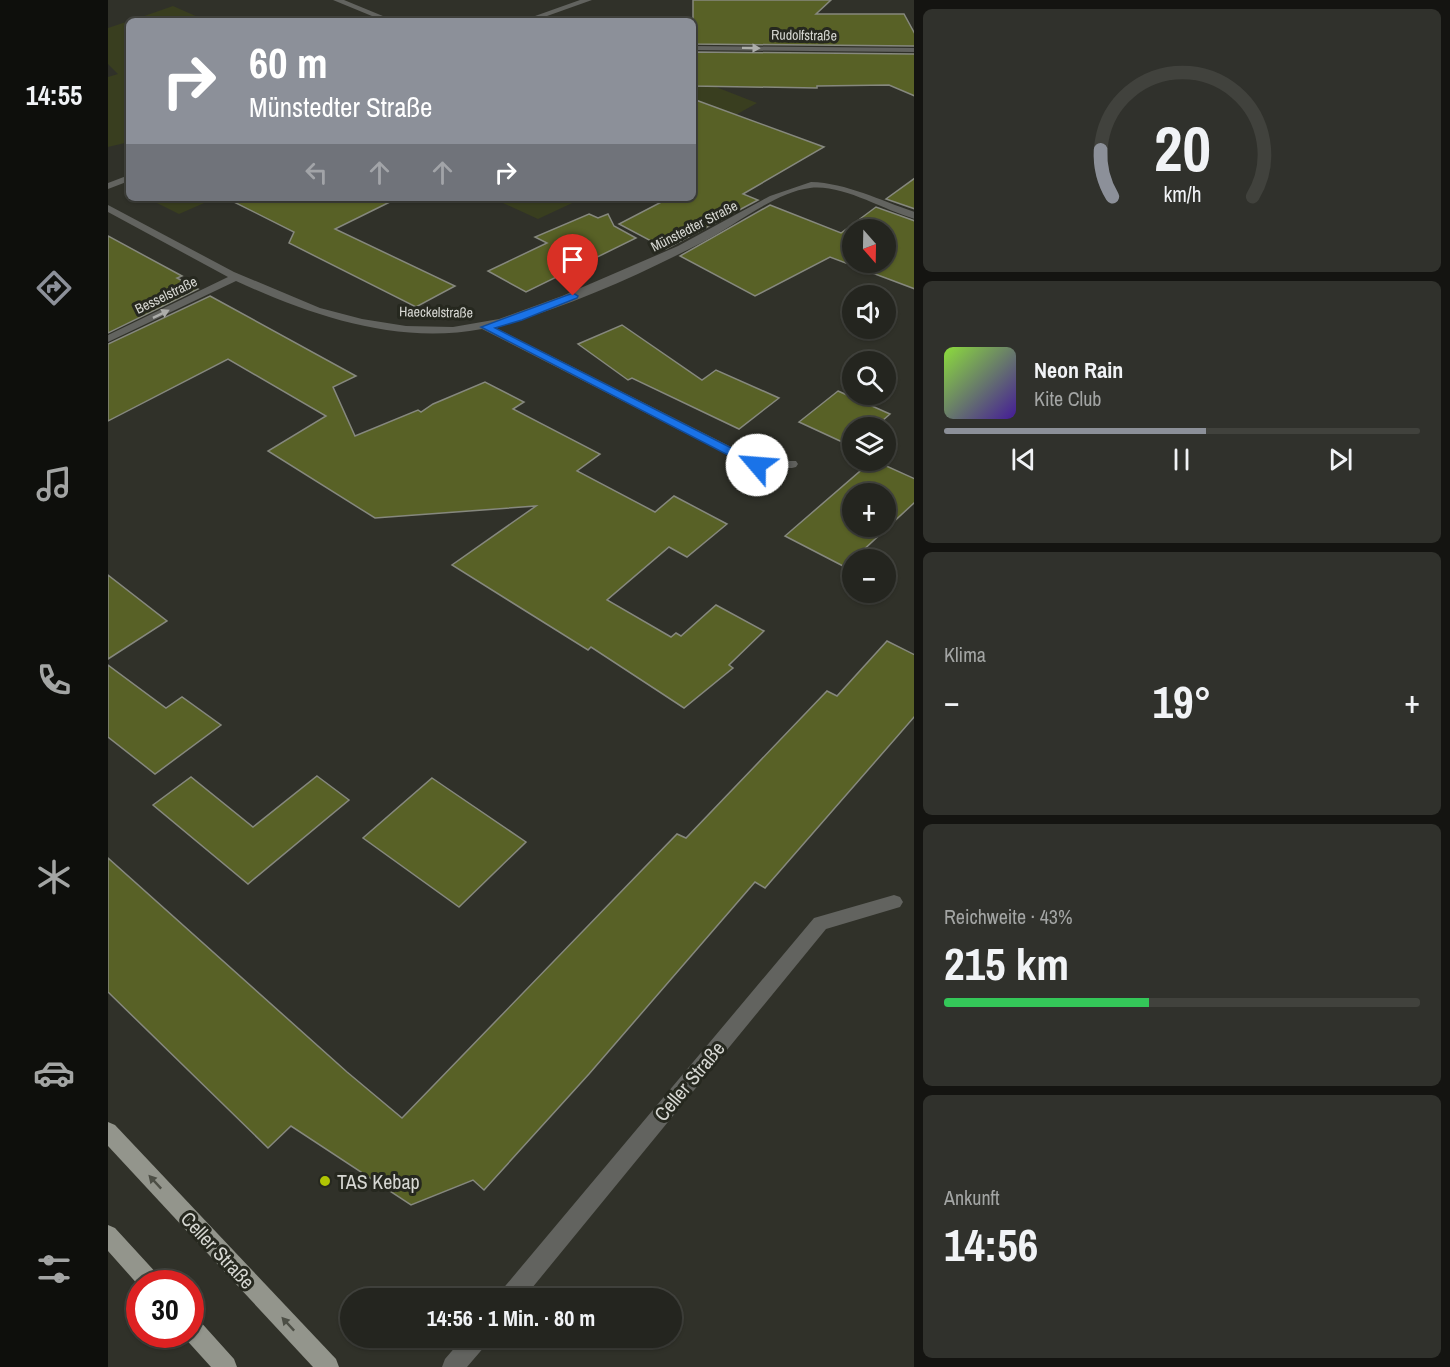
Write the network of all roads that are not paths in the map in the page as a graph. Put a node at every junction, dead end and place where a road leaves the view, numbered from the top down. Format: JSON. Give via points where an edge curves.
{"nodes":[{"id":1,"x":337,"y":0,"type":"edge"},
{"id":2,"x":588,"y":0,"type":"edge"},
{"id":3,"x":383,"y":18,"type":"edge"},
{"id":4,"x":534,"y":18,"type":"edge"},
{"id":5,"x":696,"y":48,"type":"edge"},
{"id":6,"x":914,"y":50,"type":"edge"},
{"id":7,"x":126,"y":179,"type":"edge"},
{"id":8,"x":108,"y":186,"type":"edge"},
{"id":9,"x":108,"y":207,"type":"edge"},
{"id":10,"x":914,"y":216,"type":"edge"},
{"id":11,"x":236,"y":277,"type":"junction"},
{"id":12,"x":486,"y":327,"type":"junction"},
{"id":13,"x":108,"y":339,"type":"edge"},
{"id":14,"x":792,"y":464,"type":"dead end"},
{"id":15,"x":894,"y":902,"type":"dead end"},
{"id":16,"x":108,"y":1132,"type":"edge"},
{"id":17,"x":108,"y":1235,"type":"edge"},
{"id":18,"x":139,"y":1270,"type":"edge"},
{"id":19,"x":518,"y":1288,"type":"edge"},
{"id":20,"x":204,"y":1343,"type":"edge"},
{"id":21,"x":469,"y":1348,"type":"edge"},
{"id":22,"x":226,"y":1367,"type":"edge"},
{"id":23,"x":328,"y":1367,"type":"edge"},
{"id":24,"x":453,"y":1367,"type":"edge"}],
"edges":[{"from":1,"to":3,"type":"street"},
{"from":2,"to":4,"type":"street"},
{"from":5,"to":6,"type":"street","name":"Rudolfstraße","one_way":true},
{"from":7,"to":8,"type":"street"},
{"from":9,"to":11,"type":"street","name":"Haeckelstraße"},
{"from":10,"to":12,"type":"street","name":"Münstedter Straße","via":[[814,184],[790,189],[634,271]]},
{"from":11,"to":12,"type":"street","name":"Haeckelstraße","via":[[330,315],[416,328]]},
{"from":13,"to":11,"type":"street","name":"Besselstraße","one_way":true},
{"from":12,"to":14,"type":"street","name":"Haeckelstraße","via":[[757,465]]},
{"from":15,"to":19,"type":"street","name":"Celler Straße","via":[[820,923]]},
{"from":23,"to":16,"type":"main road","name":"Celler Straße","one_way":true},
{"from":17,"to":18,"type":"main road"},
{"from":20,"to":22,"type":"main road"},
{"from":21,"to":24,"type":"street"}]}
